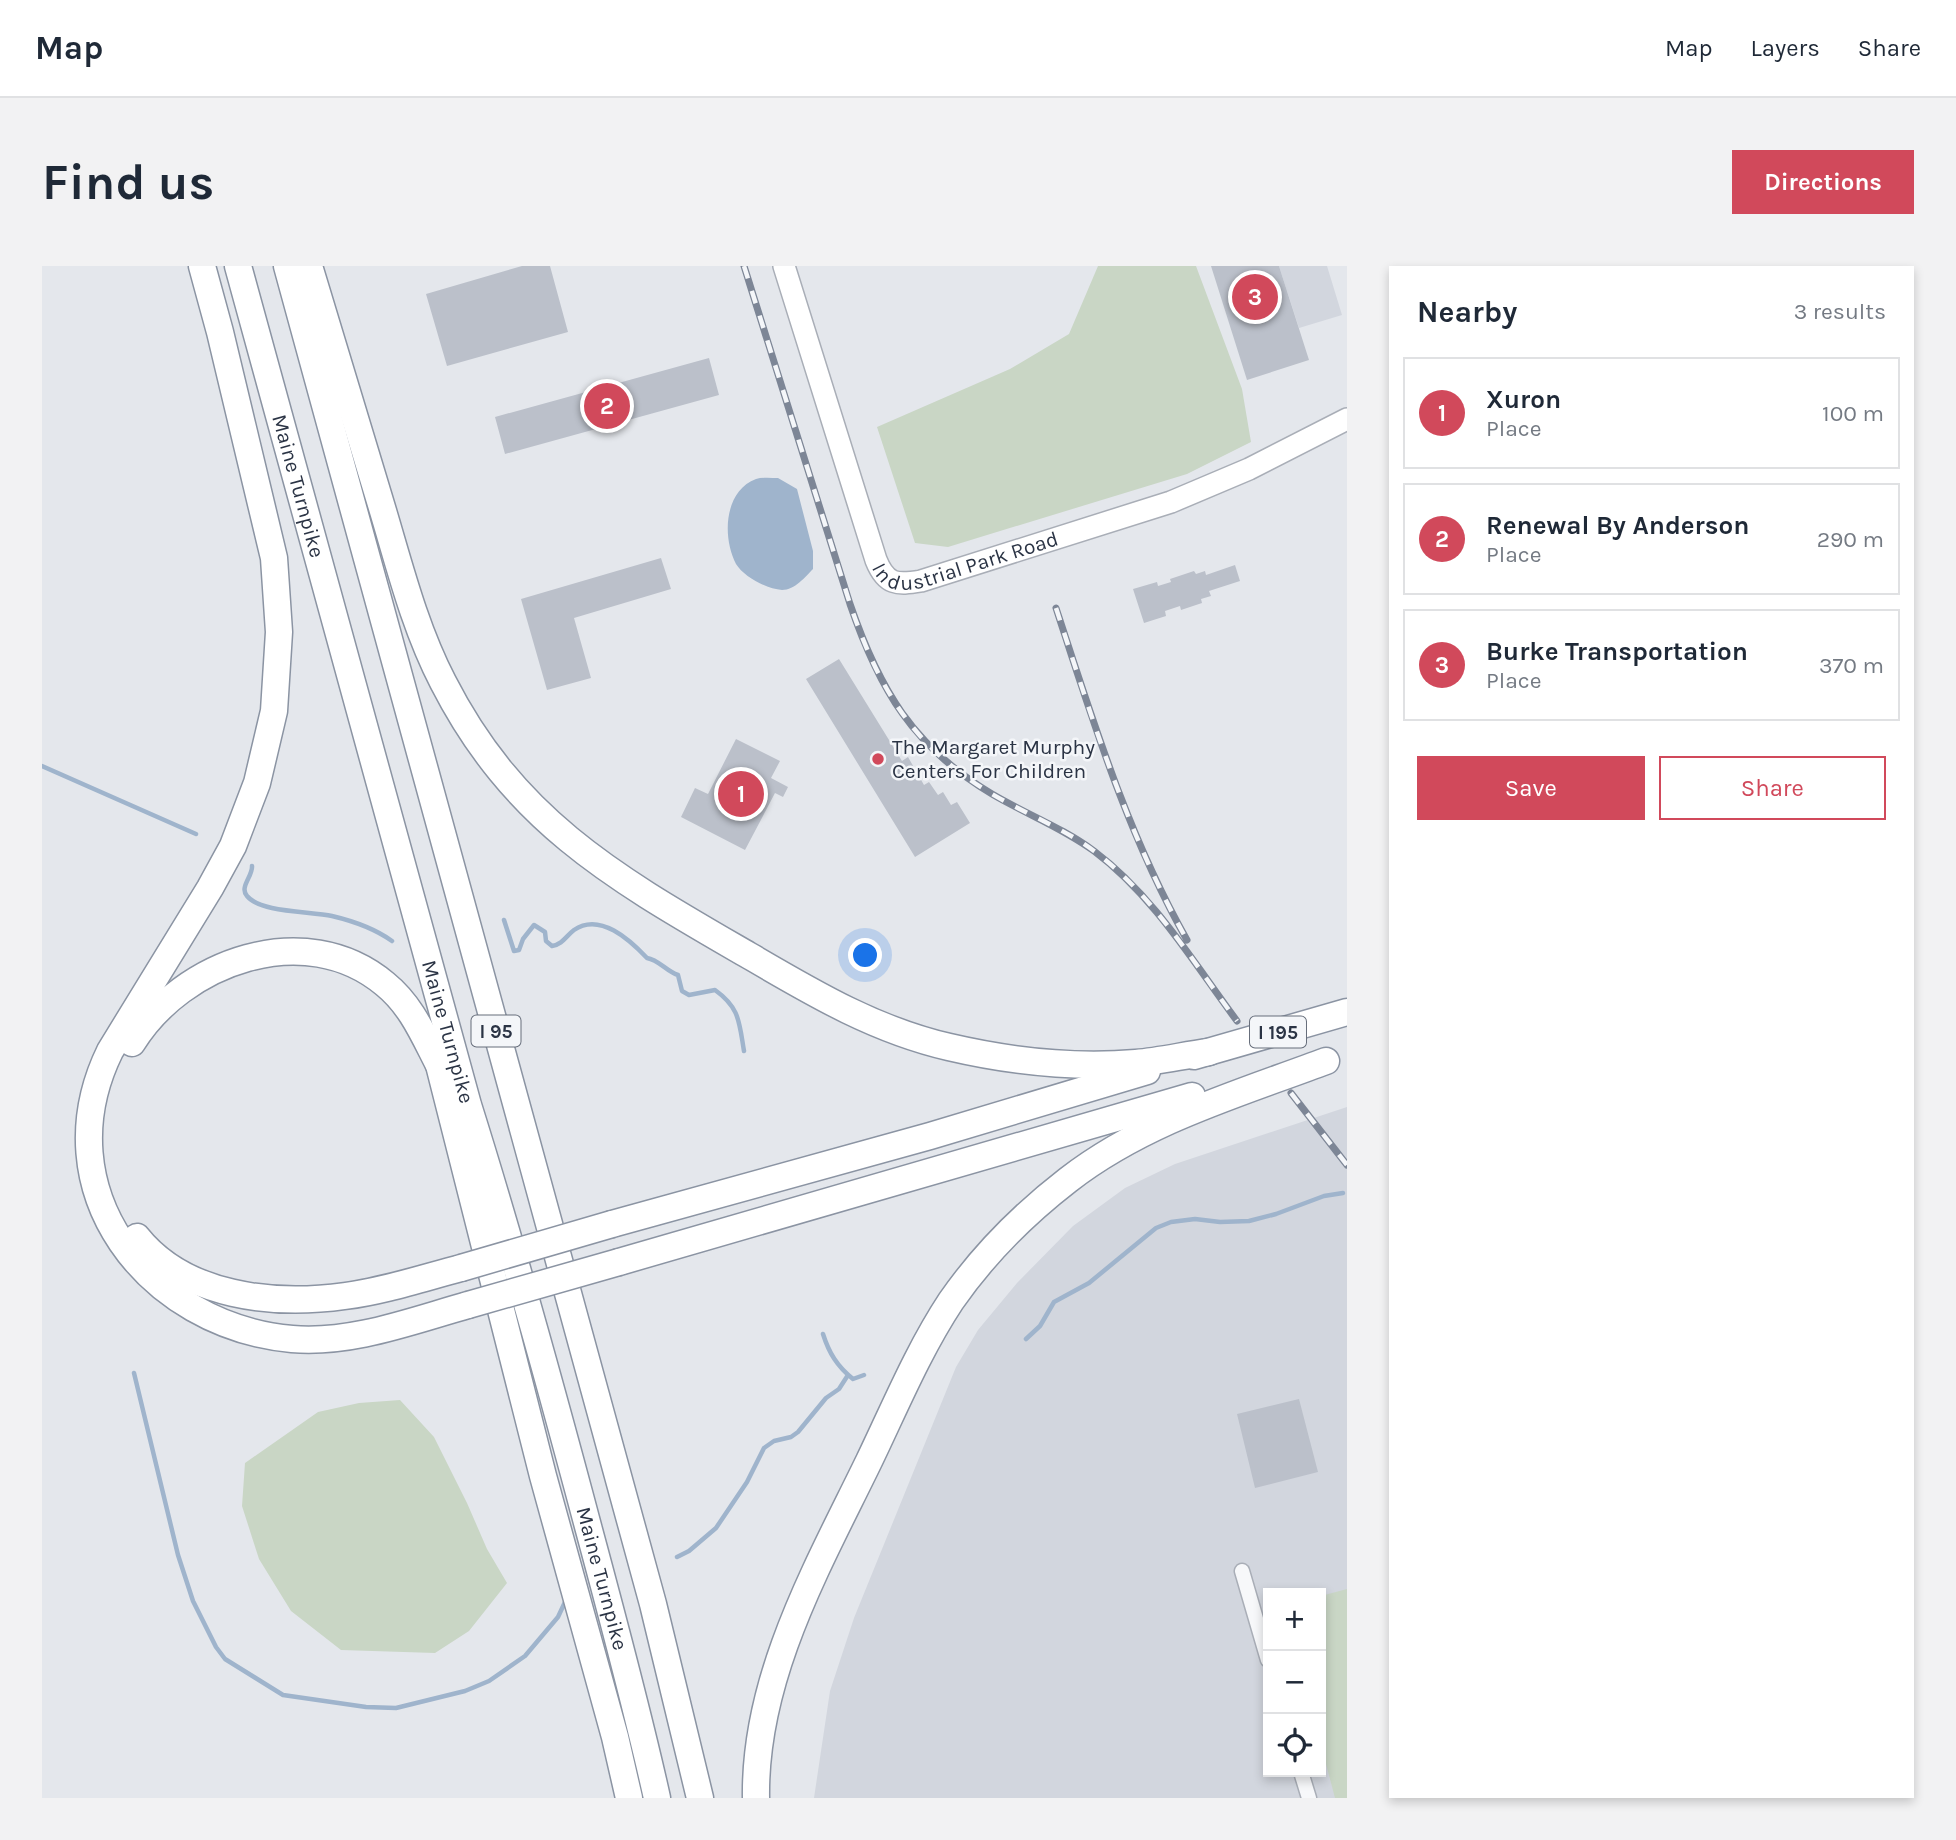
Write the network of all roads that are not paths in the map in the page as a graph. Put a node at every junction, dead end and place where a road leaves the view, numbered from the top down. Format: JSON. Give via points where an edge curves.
{"nodes":[{"id":1,"x":202,"y":266,"type":"edge"},
{"id":2,"x":223,"y":266,"type":"edge"},
{"id":3,"x":238,"y":266,"type":"edge"},
{"id":4,"x":287,"y":266,"type":"edge"},
{"id":5,"x":309,"y":266,"type":"edge"},
{"id":6,"x":784,"y":266,"type":"edge"},
{"id":7,"x":1347,"y":419,"type":"edge"},
{"id":8,"x":1347,"y":1013,"type":"edge"},
{"id":9,"x":1209,"y":1052,"type":"junction"},
{"id":10,"x":1337,"y":1058,"type":"edge"},
{"id":11,"x":438,"y":1063,"type":"junction"},
{"id":12,"x":1242,"y":1570,"type":"dead end"},
{"id":13,"x":1265,"y":1651,"type":"edge"},
{"id":14,"x":1303,"y":1777,"type":"edge"},
{"id":15,"x":629,"y":1798,"type":"edge"},
{"id":16,"x":657,"y":1798,"type":"edge"},
{"id":17,"x":700,"y":1798,"type":"edge"},
{"id":18,"x":756,"y":1798,"type":"edge"},
{"id":19,"x":1309,"y":1798,"type":"edge"}],
"edges":[{"from":1,"to":10,"type":"highway","bridge":true,"via":[[274,558],[279,632],[276,692],[257,783],[233,846],[110,1051],[98,1079],[88,1129],[93,1182],[110,1225],[146,1273],[192,1308],[243,1329],[291,1339],[340,1338],[375,1331],[1131,1112]]},
{"from":2,"to":11,"type":"highway"},
{"from":3,"to":16,"type":"highway","name":"Maine Turnpike","number":"I 95","via":[[468,1105],[569,1453]]},
{"from":4,"to":17,"type":"highway","name":"Maine Turnpike","number":"I 95","via":[[653,1604]]},
{"from":5,"to":9,"type":"highway","via":[[412,607],[442,681],[501,773],[562,836],[616,877],[812,993],[919,1039],[980,1054],[1038,1061],[1136,1063]]},
{"from":6,"to":7,"type":"street","name":"Industrial Park Road","via":[[876,561],[885,577],[896,583],[921,581],[1171,502]]},
{"from":8,"to":9,"type":"highway","number":"I 195"},
{"from":9,"to":11,"type":"highway","bridge":true,"via":[[461,1268],[319,1299],[276,1299],[226,1291],[183,1274],[147,1249],[118,1207],[106,1168],[103,1135],[118,1070],[157,1011],[180,990],[211,972],[272,953],[301,951],[340,958],[386,984],[408,1006]]},
{"from":10,"to":18,"type":"highway","via":[[1166,1122],[1088,1165],[1029,1212],[969,1278],[924,1348],[799,1606],[771,1688],[759,1746]]},
{"from":11,"to":15,"type":"highway"},
{"from":12,"to":13,"type":"street"},
{"from":14,"to":19,"type":"street"}]}
